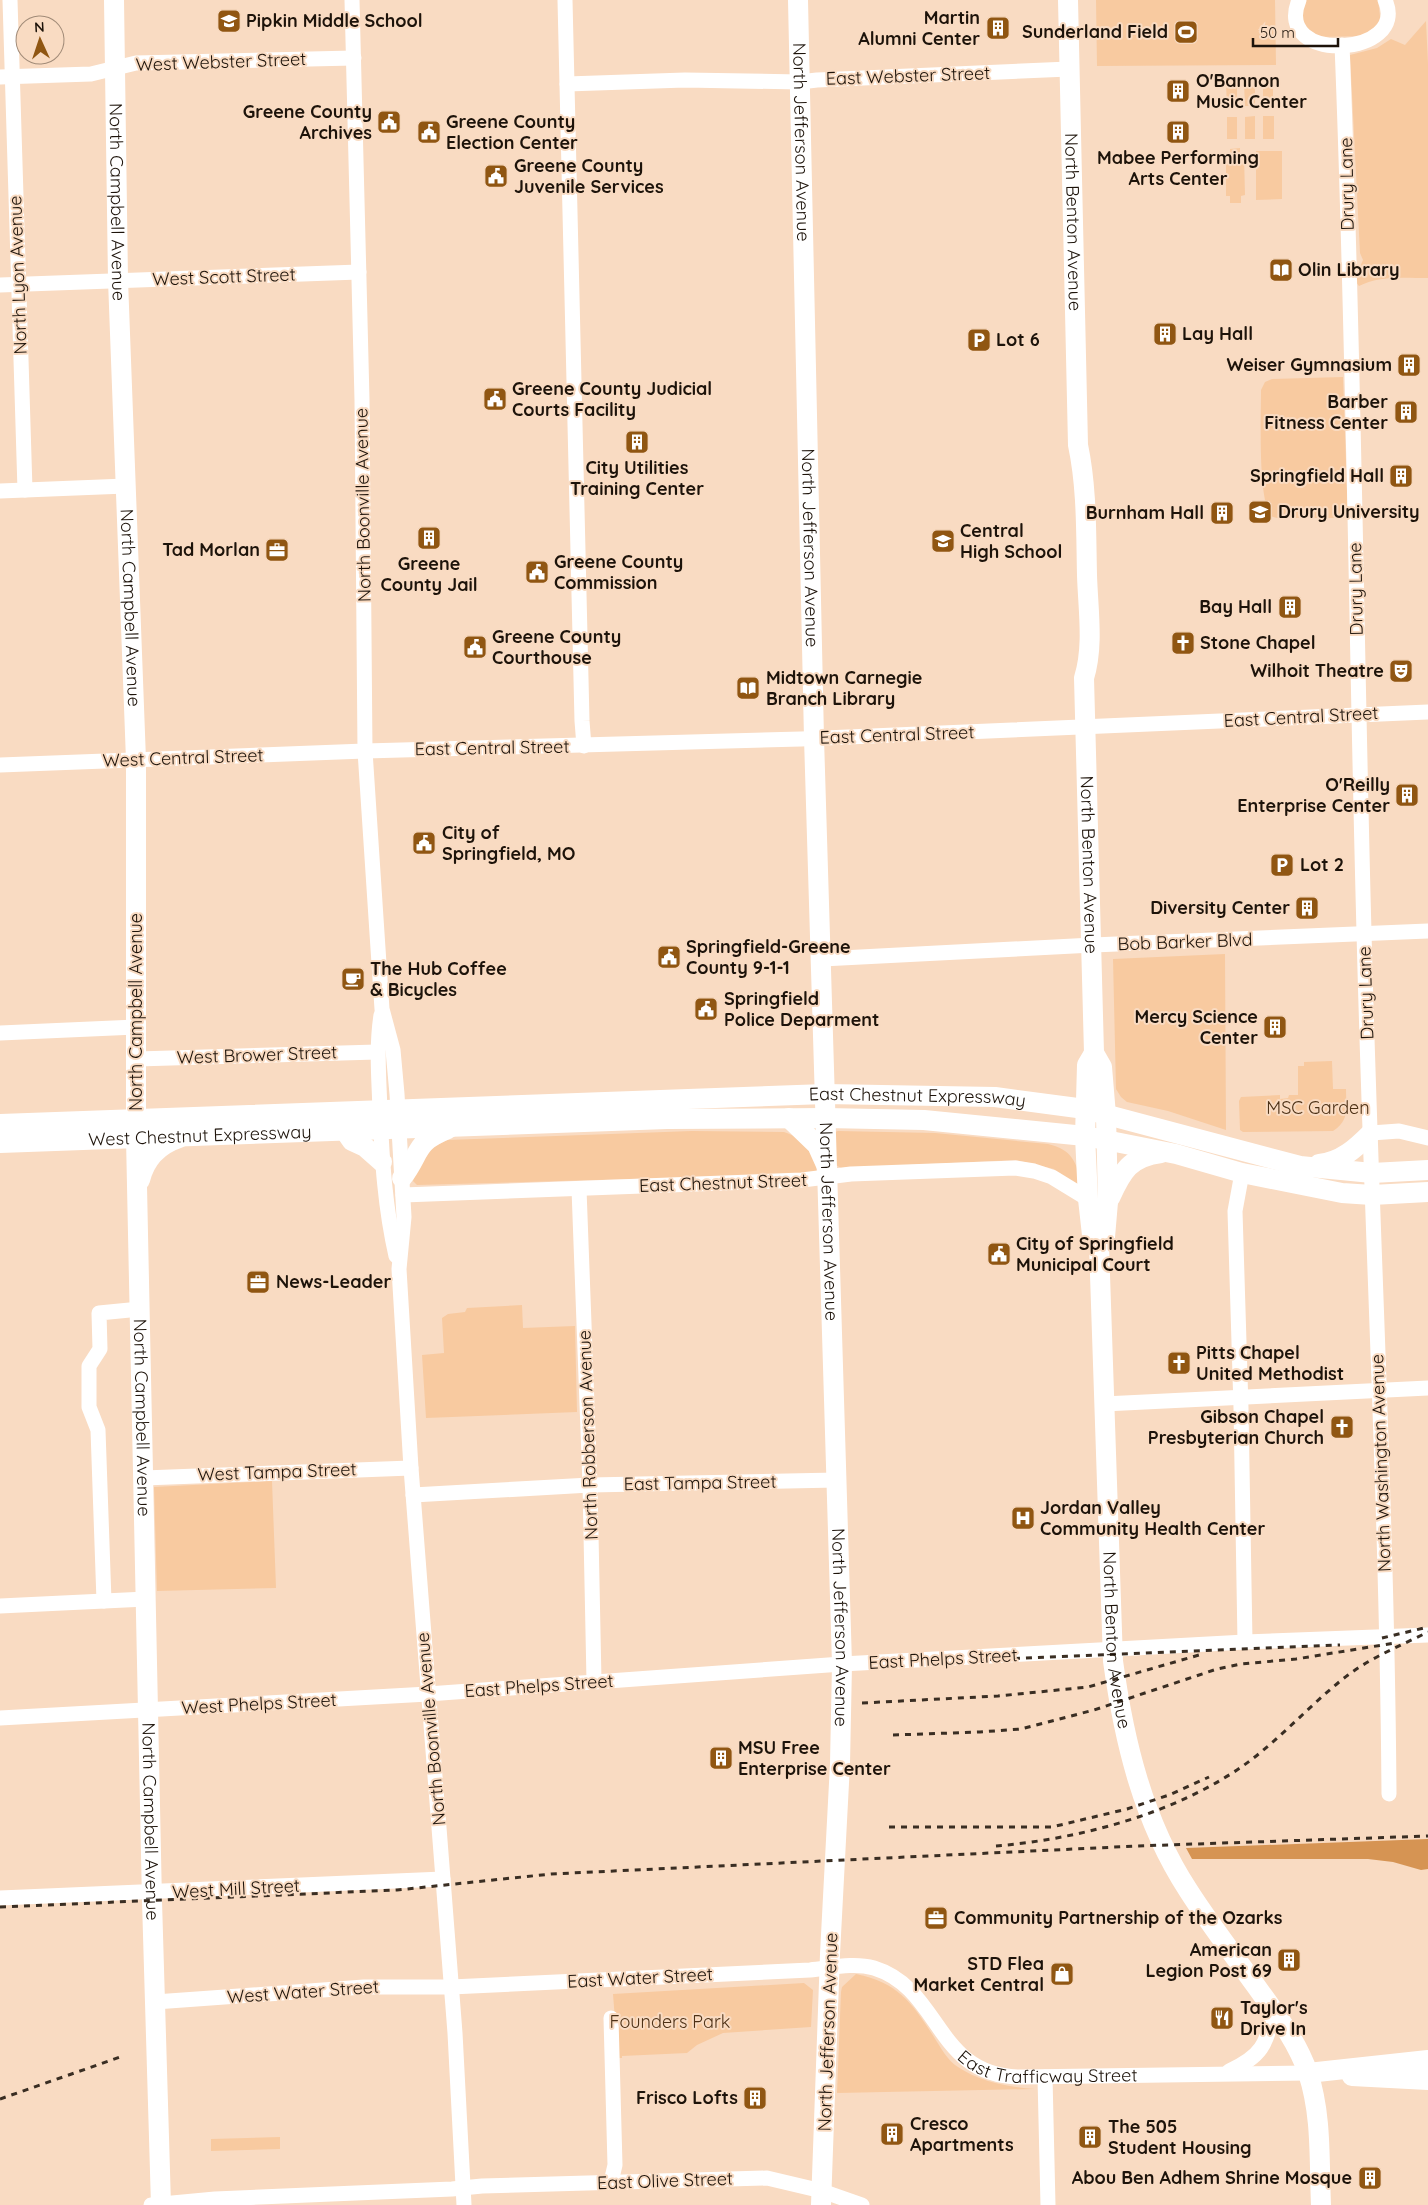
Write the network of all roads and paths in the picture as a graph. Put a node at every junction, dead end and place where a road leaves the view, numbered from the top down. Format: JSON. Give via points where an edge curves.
{"nodes":[{"id":1,"x":10,"y":0,"type":"edge"},
{"id":2,"x":114,"y":0,"type":"edge"},
{"id":3,"x":352,"y":0,"type":"edge"},
{"id":4,"x":565,"y":0,"type":"edge"},
{"id":5,"x":798,"y":0,"type":"edge"},
{"id":6,"x":1068,"y":0,"type":"edge"},
{"id":7,"x":1299,"y":0,"type":"edge"},
{"id":8,"x":1384,"y":0,"type":"edge"},
{"id":9,"x":1342,"y":45,"type":"junction"},
{"id":10,"x":354,"y":58,"type":"junction"},
{"id":11,"x":115,"y":68,"type":"junction"},
{"id":12,"x":1069,"y":69,"type":"junction"},
{"id":13,"x":6,"y":77,"type":"edge"},
{"id":14,"x":800,"y":82,"type":"junction"},
{"id":15,"x":566,"y":84,"type":"junction"},
{"id":16,"x":359,"y":272,"type":"junction"},
{"id":17,"x":118,"y":280,"type":"junction"},
{"id":18,"x":18,"y":284,"type":"junction"},
{"id":19,"x":0,"y":285,"type":"edge"},
{"id":20,"x":126,"y":486,"type":"junction"},
{"id":21,"x":26,"y":490,"type":"junction"},
{"id":22,"x":0,"y":491,"type":"edge"},
{"id":23,"x":1428,"y":712,"type":"edge"},
{"id":24,"x":1359,"y":714,"type":"junction"},
{"id":25,"x":1085,"y":727,"type":"junction"},
{"id":26,"x":814,"y":738,"type":"junction"},
{"id":27,"x":584,"y":746,"type":"junction"},
{"id":28,"x":365,"y":751,"type":"junction"},
{"id":29,"x":136,"y":760,"type":"junction"},
{"id":30,"x":0,"y":765,"type":"edge"},
{"id":31,"x":1428,"y":931,"type":"edge"},
{"id":32,"x":1364,"y":934,"type":"junction"},
{"id":33,"x":1093,"y":945,"type":"junction"},
{"id":34,"x":822,"y":960,"type":"junction"},
{"id":35,"x":382,"y":1010,"type":"junction"},
{"id":36,"x":136,"y":1027,"type":"junction"},
{"id":37,"x":0,"y":1033,"type":"edge"},
{"id":38,"x":377,"y":1052,"type":"junction"},
{"id":39,"x":1094,"y":1053,"type":"junction"},
{"id":40,"x":137,"y":1059,"type":"junction"},
{"id":41,"x":825,"y":1094,"type":"junction"},
{"id":42,"x":1085,"y":1109,"type":"junction"},
{"id":43,"x":389,"y":1110,"type":"junction"},
{"id":44,"x":1106,"y":1115,"type":"junction"},
{"id":45,"x":789,"y":1118,"type":"junction"},
{"id":46,"x":826,"y":1118,"type":"junction"},
{"id":47,"x":0,"y":1124,"type":"edge"},
{"id":48,"x":454,"y":1127,"type":"junction"},
{"id":49,"x":136,"y":1128,"type":"junction"},
{"id":50,"x":390,"y":1129,"type":"junction"},
{"id":51,"x":345,"y":1131,"type":"junction"},
{"id":52,"x":1370,"y":1132,"type":"junction"},
{"id":53,"x":185,"y":1136,"type":"junction"},
{"id":54,"x":1085,"y":1136,"type":"junction"},
{"id":55,"x":1428,"y":1138,"type":"edge"},
{"id":56,"x":1106,"y":1140,"type":"junction"},
{"id":57,"x":0,"y":1143,"type":"edge"},
{"id":58,"x":1168,"y":1152,"type":"junction"},
{"id":59,"x":382,"y":1162,"type":"junction"},
{"id":60,"x":1300,"y":1166,"type":"junction"},
{"id":61,"x":1428,"y":1170,"type":"edge"},
{"id":62,"x":1242,"y":1173,"type":"junction"},
{"id":63,"x":1372,"y":1173,"type":"junction"},
{"id":64,"x":828,"y":1174,"type":"junction"},
{"id":65,"x":402,"y":1186,"type":"junction"},
{"id":66,"x":579,"y":1188,"type":"junction"},
{"id":67,"x":137,"y":1190,"type":"junction"},
{"id":68,"x":1428,"y":1192,"type":"edge"},
{"id":69,"x":1372,"y":1195,"type":"junction"},
{"id":70,"x":1088,"y":1200,"type":"junction"},
{"id":71,"x":1108,"y":1202,"type":"junction"},
{"id":72,"x":1099,"y":1245,"type":"junction"},
{"id":73,"x":399,"y":1269,"type":"junction"},
{"id":74,"x":140,"y":1309,"type":"junction"},
{"id":75,"x":1428,"y":1388,"type":"edge"},
{"id":76,"x":1378,"y":1390,"type":"junction"},
{"id":77,"x":1241,"y":1396,"type":"junction"},
{"id":78,"x":1104,"y":1404,"type":"junction"},
{"id":79,"x":411,"y":1468,"type":"junction"},
{"id":80,"x":144,"y":1478,"type":"junction"},
{"id":81,"x":837,"y":1480,"type":"junction"},
{"id":82,"x":590,"y":1485,"type":"junction"},
{"id":83,"x":413,"y":1495,"type":"junction"},
{"id":84,"x":146,"y":1599,"type":"junction"},
{"id":85,"x":104,"y":1601,"type":"junction"},
{"id":86,"x":0,"y":1606,"type":"edge"},
{"id":87,"x":1388,"y":1635,"type":"junction"},
{"id":88,"x":1428,"y":1635,"type":"edge"},
{"id":89,"x":1245,"y":1642,"type":"junction"},
{"id":90,"x":842,"y":1664,"type":"junction"},
{"id":91,"x":594,"y":1682,"type":"junction"},
{"id":92,"x":428,"y":1694,"type":"junction"},
{"id":93,"x":149,"y":1710,"type":"junction"},
{"id":94,"x":0,"y":1718,"type":"edge"},
{"id":95,"x":1389,"y":1794,"type":"dead end"},
{"id":96,"x":443,"y":1879,"type":"junction"},
{"id":97,"x":152,"y":1893,"type":"junction"},
{"id":98,"x":0,"y":1898,"type":"edge"},
{"id":99,"x":830,"y":1968,"type":"junction"},
{"id":100,"x":451,"y":1986,"type":"junction"},
{"id":101,"x":155,"y":2002,"type":"junction"},
{"id":102,"x":1274,"y":2011,"type":"junction"},
{"id":103,"x":611,"y":2018,"type":"dead end"},
{"id":104,"x":1428,"y":2060,"type":"edge"},
{"id":105,"x":1308,"y":2073,"type":"junction"},
{"id":106,"x":1221,"y":2074,"type":"junction"},
{"id":107,"x":1045,"y":2077,"type":"junction"},
{"id":108,"x":1428,"y":2080,"type":"edge"},
{"id":109,"x":611,"y":2182,"type":"junction"},
{"id":110,"x":464,"y":2188,"type":"junction"},
{"id":111,"x":822,"y":2198,"type":"edge"},
{"id":112,"x":158,"y":2205,"type":"edge"},
{"id":113,"x":464,"y":2205,"type":"edge"},
{"id":114,"x":862,"y":2205,"type":"edge"},
{"id":115,"x":1048,"y":2205,"type":"edge"},
{"id":116,"x":1321,"y":2205,"type":"edge"}],
"edges":[{"from":1,"to":13,"type":"street","name":"North Lyon Avenue"},
{"from":2,"to":11,"type":"main road","name":"North Campbell Avenue"},
{"from":3,"to":10,"type":"street","name":"North Boonville Avenue"},
{"from":4,"to":15,"type":"street"},
{"from":5,"to":14,"type":"main road","name":"North Jefferson Avenue"},
{"from":6,"to":12,"type":"main road","name":"North Benton Avenue"},
{"from":7,"to":9,"type":"street","via":[[1300,32],[1306,39]]},
{"from":8,"to":9,"type":"street","via":[[1388,13],[1383,30],[1367,42]]},
{"from":9,"to":24,"type":"street","name":"Drury Lane"},
{"from":10,"to":11,"type":"street","name":"West Webster Street","via":[[136,64]]},
{"from":10,"to":16,"type":"street","name":"North Boonville Avenue"},
{"from":11,"to":13,"type":"street","name":"West Webster Street","via":[[91,74]]},
{"from":11,"to":17,"type":"main road","name":"North Campbell Avenue"},
{"from":12,"to":14,"type":"street","name":"East Webster Street"},
{"from":12,"to":25,"type":"main road","name":"North Benton Avenue","via":[[1078,445],[1084,472],[1089,628],[1089,661],[1084,678]]},
{"from":13,"to":18,"type":"street","name":"North Lyon Avenue"},
{"from":14,"to":15,"type":"street","name":"East Webster Street","via":[[685,80]]},
{"from":14,"to":26,"type":"main road","name":"North Jefferson Avenue"},
{"from":15,"to":27,"type":"street"},
{"from":16,"to":17,"type":"street","name":"West Scott Street"},
{"from":16,"to":28,"type":"street","name":"North Boonville Avenue"},
{"from":17,"to":18,"type":"street","name":"West Scott Street"},
{"from":17,"to":20,"type":"main road","name":"North Campbell Avenue"},
{"from":18,"to":19,"type":"street","name":"West Scott Street"},
{"from":18,"to":21,"type":"street","name":"North Lyon Avenue"},
{"from":20,"to":21,"type":"street"},
{"from":20,"to":29,"type":"main road","name":"North Campbell Avenue"},
{"from":21,"to":22,"type":"street"},
{"from":23,"to":24,"type":"street","name":"East Central Street"},
{"from":24,"to":25,"type":"street","name":"East Central Street"},
{"from":24,"to":32,"type":"street","name":"Drury Lane"},
{"from":25,"to":26,"type":"street","name":"East Central Street"},
{"from":25,"to":33,"type":"main road","name":"North Benton Avenue"},
{"from":26,"to":27,"type":"street","name":"East Central Street"},
{"from":26,"to":34,"type":"main road","name":"North Jefferson Avenue"},
{"from":27,"to":28,"type":"street","name":"East Central Street"},
{"from":28,"to":29,"type":"street","name":"West Central Street"},
{"from":28,"to":35,"type":"street","name":"North Boonville Avenue"},
{"from":29,"to":30,"type":"street","name":"West Central Street"},
{"from":29,"to":36,"type":"main road","name":"North Campbell Avenue"},
{"from":31,"to":32,"type":"street","name":"Bob Barker Blvd"},
{"from":32,"to":33,"type":"street","name":"Bob Barker Blvd"},
{"from":32,"to":52,"type":"street","name":"Drury Lane"},
{"from":33,"to":34,"type":"street","name":"Bob Barker Blvd"},
{"from":33,"to":39,"type":"main road","name":"North Benton Avenue"},
{"from":34,"to":41,"type":"main road","name":"North Jefferson Avenue"},
{"from":35,"to":38,"type":"street","name":"North Boonville Avenue"},
{"from":35,"to":43,"type":"street","name":"North Boonville Avenue","via":[[393,1050]]},
{"from":36,"to":37,"type":"street"},
{"from":36,"to":40,"type":"main road","name":"North Campbell Avenue"},
{"from":38,"to":40,"type":"street","name":"West Brower Street"},
{"from":38,"to":43,"type":"street","name":"North Boonville Avenue"},
{"from":39,"to":42,"type":"main road","name":"North Benton Avenue","via":[[1087,1065]]},
{"from":39,"to":44,"type":"main road","name":"North Benton Avenue","via":[[1102,1067]]},
{"from":40,"to":49,"type":"main road","name":"North Campbell Avenue"},
{"from":41,"to":42,"type":"main road","name":"East Chestnut Expressway","via":[[995,1097]]},
{"from":41,"to":43,"type":"main road","name":"East Chestnut Expressway"},
{"from":41,"to":46,"type":"main road","name":"North Jefferson Avenue"},
{"from":42,"to":44,"type":"main road","name":"East Chestnut Expressway"},
{"from":42,"to":54,"type":"main road","name":"North Benton Avenue"},
{"from":43,"to":49,"type":"main road","name":"West Chestnut Expressway"},
{"from":43,"to":50,"type":"street","name":"North Boonville Avenue"},
{"from":44,"to":56,"type":"main road","name":"North Benton Avenue"},
{"from":44,"to":60,"type":"main road","name":"East Chestnut Expressway"},
{"from":45,"to":46,"type":"main road","name":"East Chestnut Expressway"},
{"from":45,"to":48,"type":"main road","name":"East Chestnut Expressway"},
{"from":45,"to":64,"type":"main road","via":[[817,1145]]},
{"from":46,"to":54,"type":"main road","name":"East Chestnut Expressway","via":[[924,1120]]},
{"from":46,"to":64,"type":"main road","name":"North Jefferson Avenue"},
{"from":47,"to":49,"type":"main road","name":"West Chestnut Expressway"},
{"from":48,"to":50,"type":"main road","name":"East Chestnut Expressway"},
{"from":48,"to":65,"type":"main road","via":[[431,1136],[419,1147]]},
{"from":49,"to":53,"type":"main road","name":"West Chestnut Expressway"},
{"from":49,"to":57,"type":"main road","name":"West Chestnut Expressway"},
{"from":49,"to":67,"type":"main road","name":"North Campbell Avenue"},
{"from":50,"to":51,"type":"main road","name":"West Chestnut Expressway"},
{"from":50,"to":59,"type":"street","name":"North Boonville Avenue"},
{"from":50,"to":65,"type":"street","name":"North Boonville Avenue"},
{"from":51,"to":53,"type":"main road","name":"West Chestnut Expressway"},
{"from":51,"to":59,"type":"main road","via":[[352,1141],[365,1147]]},
{"from":52,"to":55,"type":"street","via":[[1399,1131]]},
{"from":52,"to":60,"type":"main road","via":[[1354,1151],[1328,1163]]},
{"from":52,"to":63,"type":"street","name":"North Washington Avenue"},
{"from":53,"to":67,"type":"main road","via":[[155,1152],[145,1166]]},
{"from":54,"to":56,"type":"main road","name":"East Chestnut Expressway"},
{"from":54,"to":70,"type":"main road","name":"North Benton Avenue"},
{"from":56,"to":58,"type":"main road","name":"East Chestnut Expressway"},
{"from":56,"to":71,"type":"main road","name":"North Benton Avenue"},
{"from":58,"to":62,"type":"main road","name":"East Chestnut Expressway"},
{"from":58,"to":71,"type":"main road","via":[[1150,1155],[1128,1165]]},
{"from":59,"to":73,"type":"street","name":"North Boonville Avenue","via":[[388,1220]]},
{"from":60,"to":63,"type":"main road","name":"East Chestnut Expressway"},
{"from":61,"to":63,"type":"main road","name":"East Chestnut Expressway"},
{"from":62,"to":69,"type":"main road","name":"East Chestnut Expressway","via":[[1342,1193]]},
{"from":62,"to":77,"type":"street","via":[[1235,1211]]},
{"from":63,"to":69,"type":"street","name":"North Washington Avenue"},
{"from":64,"to":66,"type":"street","name":"East Chestnut Street"},
{"from":64,"to":70,"type":"street","name":"East Chestnut Street","via":[[1015,1168],[1043,1173]]},
{"from":64,"to":81,"type":"main road","name":"North Jefferson Avenue"},
{"from":65,"to":66,"type":"street","name":"East Chestnut Street"},
{"from":65,"to":73,"type":"street","name":"North Boonville Avenue","via":[[404,1217]]},
{"from":66,"to":82,"type":"street","name":"North Robberson Avenue"},
{"from":67,"to":74,"type":"main road","name":"North Campbell Avenue"},
{"from":68,"to":69,"type":"main road","name":"East Chestnut Expressway"},
{"from":69,"to":76,"type":"street","name":"North Washington Avenue"},
{"from":70,"to":72,"type":"main road","name":"North Benton Avenue","via":[[1092,1235]]},
{"from":71,"to":72,"type":"main road","name":"North Benton Avenue","via":[[1104,1237]]},
{"from":72,"to":78,"type":"main road","name":"North Benton Avenue"},
{"from":73,"to":79,"type":"street","name":"North Boonville Avenue"},
{"from":74,"to":80,"type":"main road","name":"North Campbell Avenue"},
{"from":74,"to":85,"type":"street","via":[[99,1313],[100,1349],[89,1366],[89,1407],[98,1430]]},
{"from":75,"to":76,"type":"street"},
{"from":76,"to":77,"type":"street"},
{"from":76,"to":87,"type":"street","name":"North Washington Avenue"},
{"from":77,"to":78,"type":"street"},
{"from":77,"to":89,"type":"street"},
{"from":78,"to":102,"type":"main road","name":"North Benton Avenue","via":[[1113,1661],[1129,1753],[1149,1813],[1170,1860]]},
{"from":79,"to":80,"type":"street","name":"West Tampa Street"},
{"from":79,"to":83,"type":"street","name":"North Boonville Avenue"},
{"from":80,"to":84,"type":"main road","name":"North Campbell Avenue"},
{"from":81,"to":82,"type":"street","name":"East Tampa Street"},
{"from":81,"to":90,"type":"main road","name":"North Jefferson Avenue"},
{"from":82,"to":83,"type":"street","name":"East Tampa Street"},
{"from":82,"to":91,"type":"street","name":"North Robberson Avenue"},
{"from":83,"to":92,"type":"street","name":"North Boonville Avenue"},
{"from":84,"to":85,"type":"street"},
{"from":84,"to":93,"type":"main road","name":"North Campbell Avenue"},
{"from":85,"to":86,"type":"street"},
{"from":87,"to":88,"type":"street","name":"East Phelps Street"},
{"from":87,"to":89,"type":"street","name":"East Phelps Street"},
{"from":87,"to":95,"type":"street","name":"North Washington Avenue"},
{"from":89,"to":90,"type":"street","name":"East Phelps Street"},
{"from":90,"to":91,"type":"street","name":"East Phelps Street"},
{"from":90,"to":99,"type":"main road","name":"North Jefferson Avenue"},
{"from":91,"to":92,"type":"street","name":"East Phelps Street"},
{"from":92,"to":93,"type":"street","name":"West Phelps Street"},
{"from":92,"to":96,"type":"street","name":"North Boonville Avenue"},
{"from":93,"to":94,"type":"street","name":"West Phelps Street"},
{"from":93,"to":97,"type":"main road","name":"North Campbell Avenue"},
{"from":96,"to":97,"type":"street","name":"West Mill Street"},
{"from":96,"to":100,"type":"street","name":"North Boonville Avenue"},
{"from":97,"to":98,"type":"street","name":"West Mill Street"},
{"from":97,"to":101,"type":"main road","name":"North Campbell Avenue"},
{"from":99,"to":100,"type":"street","name":"East Water Street"},
{"from":99,"to":107,"type":"street","name":"East Trafficway Street","via":[[864,1966],[892,1976],[917,1997],[956,2051],[982,2070],[1011,2077]]},
{"from":99,"to":111,"type":"main road","name":"North Jefferson Avenue"},
{"from":100,"to":101,"type":"street","name":"West Water Street","via":[[364,1987]]},
{"from":100,"to":110,"type":"street","name":"North Boonville Avenue"},
{"from":101,"to":112,"type":"main road","name":"North Campbell Avenue"},
{"from":102,"to":105,"type":"main road","name":"North Benton Avenue","via":[[1288,2031]]},
{"from":102,"to":106,"type":"street","via":[[1268,2036],[1259,2052],[1247,2063]]},
{"from":103,"to":109,"type":"street","via":[[615,2165]]},
{"from":104,"to":105,"type":"main road","name":"East Trafficway Street"},
{"from":105,"to":106,"type":"street","name":"East Trafficway Street"},
{"from":105,"to":108,"type":"main road","name":"East Trafficway Street"},
{"from":105,"to":116,"type":"main road","name":"North Benton Avenue","via":[[1318,2122]]},
{"from":106,"to":107,"type":"street","name":"East Trafficway Street"},
{"from":107,"to":115,"type":"street"},
{"from":109,"to":110,"type":"street","name":"East Olive Street"},
{"from":109,"to":111,"type":"street","name":"East Olive Street","via":[[767,2178]]},
{"from":110,"to":112,"type":"street","name":"East Olive Street","via":[[215,2199]]},
{"from":110,"to":113,"type":"street","name":"North Boonville Avenue"},
{"from":111,"to":114,"type":"street","name":"East Olive Street"}]}
